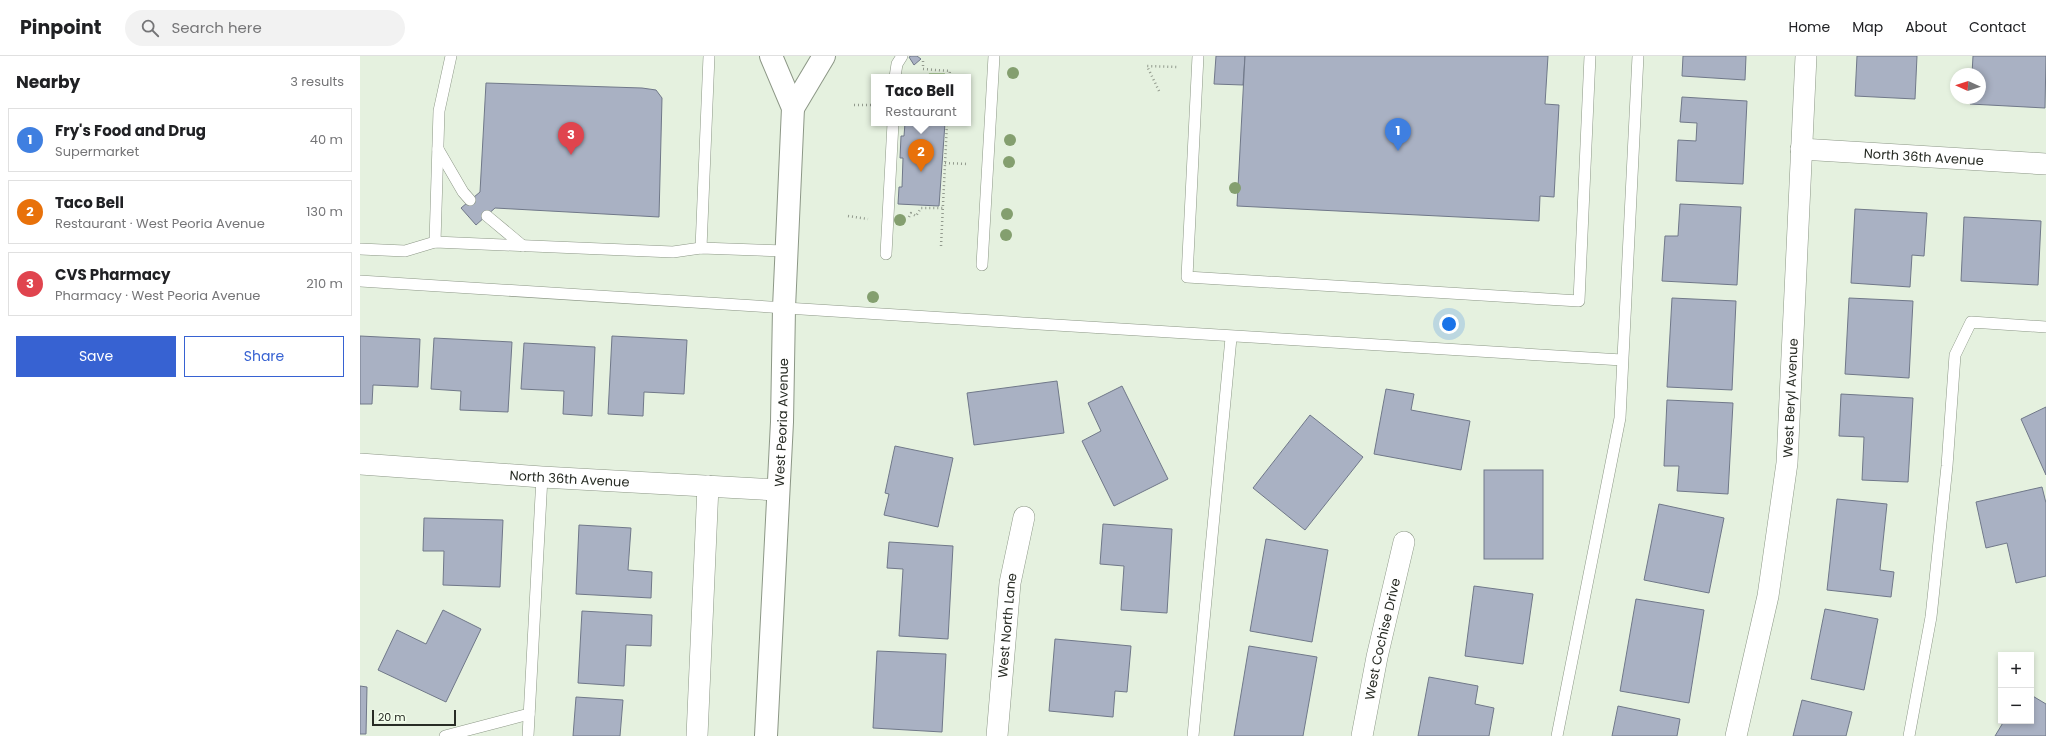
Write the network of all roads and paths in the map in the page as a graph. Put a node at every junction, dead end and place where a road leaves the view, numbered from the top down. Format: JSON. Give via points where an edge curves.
{"nodes":[{"id":1,"x":451,"y":56,"type":"edge"},
{"id":2,"x":709,"y":56,"type":"edge"},
{"id":3,"x":771,"y":56,"type":"edge"},
{"id":4,"x":824,"y":56,"type":"edge"},
{"id":5,"x":902,"y":56,"type":"edge"},
{"id":6,"x":924,"y":56,"type":"edge"},
{"id":7,"x":994,"y":56,"type":"edge"},
{"id":8,"x":1198,"y":56,"type":"edge"},
{"id":9,"x":1590,"y":56,"type":"edge"},
{"id":10,"x":1638,"y":56,"type":"edge"},
{"id":11,"x":1806,"y":56,"type":"edge"},
{"id":12,"x":1178,"y":67,"type":"dead end"},
{"id":13,"x":895,"y":74,"type":"edge"},
{"id":14,"x":950,"y":74,"type":"edge"},
{"id":15,"x":1159,"y":91,"type":"dead end"},
{"id":16,"x":854,"y":104,"type":"dead end"},
{"id":17,"x":871,"y":105,"type":"edge"},
{"id":18,"x":793,"y":108,"type":"junction"},
{"id":19,"x":893,"y":126,"type":"edge"},
{"id":20,"x":947,"y":126,"type":"edge"},
{"id":21,"x":438,"y":148,"type":"junction"},
{"id":22,"x":1801,"y":149,"type":"junction"},
{"id":23,"x":945,"y":163,"type":"junction"},
{"id":24,"x":2046,"y":164,"type":"edge"},
{"id":25,"x":973,"y":165,"type":"dead end"},
{"id":26,"x":470,"y":200,"type":"dead end"},
{"id":27,"x":943,"y":208,"type":"junction"},
{"id":28,"x":487,"y":216,"type":"dead end"},
{"id":29,"x":848,"y":216,"type":"dead end"},
{"id":30,"x":908,"y":218,"type":"dead end"},
{"id":31,"x":870,"y":220,"type":"dead end"},
{"id":32,"x":435,"y":242,"type":"junction"},
{"id":33,"x":522,"y":246,"type":"junction"},
{"id":34,"x":941,"y":246,"type":"dead end"},
{"id":35,"x":701,"y":248,"type":"junction"},
{"id":36,"x":360,"y":249,"type":"edge"},
{"id":37,"x":786,"y":251,"type":"junction"},
{"id":38,"x":886,"y":254,"type":"dead end"},
{"id":39,"x":982,"y":265,"type":"dead end"},
{"id":40,"x":360,"y":281,"type":"edge"},
{"id":41,"x":784,"y":308,"type":"junction"},
{"id":42,"x":2046,"y":327,"type":"edge"},
{"id":43,"x":1232,"y":338,"type":"junction"},
{"id":44,"x":1622,"y":360,"type":"junction"},
{"id":45,"x":360,"y":464,"type":"edge"},
{"id":46,"x":542,"y":477,"type":"junction"},
{"id":47,"x":708,"y":486,"type":"junction"},
{"id":48,"x":778,"y":490,"type":"junction"},
{"id":49,"x":1024,"y":517,"type":"dead end"},
{"id":50,"x":1404,"y":542,"type":"dead end"},
{"id":51,"x":529,"y":714,"type":"junction"},
{"id":52,"x":445,"y":736,"type":"edge"},
{"id":53,"x":528,"y":736,"type":"edge"},
{"id":54,"x":697,"y":736,"type":"edge"},
{"id":55,"x":766,"y":736,"type":"edge"},
{"id":56,"x":997,"y":736,"type":"edge"},
{"id":57,"x":1193,"y":736,"type":"edge"},
{"id":58,"x":1362,"y":736,"type":"edge"},
{"id":59,"x":1557,"y":736,"type":"edge"},
{"id":60,"x":1736,"y":736,"type":"edge"},
{"id":61,"x":1909,"y":736,"type":"edge"}],
"edges":[{"from":1,"to":21,"type":"lane","via":[[439,110]]},
{"from":2,"to":35,"type":"lane"},
{"from":3,"to":18,"type":"main road","name":"West Peoria Avenue"},
{"from":4,"to":18,"type":"main road","name":"West Peoria Avenue"},
{"from":5,"to":13,"type":"lane"},
{"from":6,"to":14,"type":"path","via":[[923,69],[950,71]]},
{"from":7,"to":39,"type":"lane"},
{"from":8,"to":9,"type":"lane","via":[[1187,277],[1579,300]]},
{"from":10,"to":44,"type":"lane"},
{"from":11,"to":22,"type":"street","name":"West Beryl Avenue"},
{"from":12,"to":15,"type":"path","via":[[1147,66]]},
{"from":16,"to":17,"type":"path"},
{"from":18,"to":37,"type":"main road","name":"West Peoria Avenue"},
{"from":19,"to":38,"type":"lane"},
{"from":20,"to":23,"type":"path"},
{"from":21,"to":26,"type":"lane"},
{"from":21,"to":32,"type":"lane"},
{"from":22,"to":24,"type":"street","name":"North 36th Avenue"},
{"from":22,"to":60,"type":"street","name":"West Beryl Avenue","via":[[1787,463],[1768,596]]},
{"from":23,"to":25,"type":"path"},
{"from":23,"to":27,"type":"path"},
{"from":27,"to":30,"type":"path","via":[[921,208],[916,216],[912,213]]},
{"from":27,"to":34,"type":"path"},
{"from":28,"to":33,"type":"lane"},
{"from":29,"to":31,"type":"path"},
{"from":32,"to":33,"type":"lane"},
{"from":32,"to":36,"type":"lane","via":[[404,252]]},
{"from":33,"to":35,"type":"lane","via":[[673,252]]},
{"from":35,"to":37,"type":"lane"},
{"from":37,"to":41,"type":"main road","name":"West Peoria Avenue"},
{"from":40,"to":41,"type":"lane"},
{"from":41,"to":43,"type":"lane"},
{"from":41,"to":48,"type":"main road","name":"West Peoria Avenue"},
{"from":42,"to":61,"type":"lane","via":[[1971,322],[1955,355],[1947,466],[1931,617]]},
{"from":43,"to":44,"type":"lane"},
{"from":43,"to":57,"type":"lane"},
{"from":44,"to":59,"type":"lane","via":[[1620,418]]},
{"from":45,"to":46,"type":"street","name":"North 36th Avenue"},
{"from":46,"to":47,"type":"street","name":"North 36th Avenue"},
{"from":46,"to":51,"type":"lane"},
{"from":47,"to":48,"type":"street","name":"North 36th Avenue"},
{"from":47,"to":54,"type":"street"},
{"from":48,"to":55,"type":"main road","name":"West Peoria Avenue"},
{"from":49,"to":56,"type":"street","name":"West North Lane","via":[[1010,583]]},
{"from":50,"to":58,"type":"street","name":"West Cochise Drive","via":[[1377,657]]},
{"from":51,"to":52,"type":"lane"},
{"from":51,"to":53,"type":"lane"}]}
